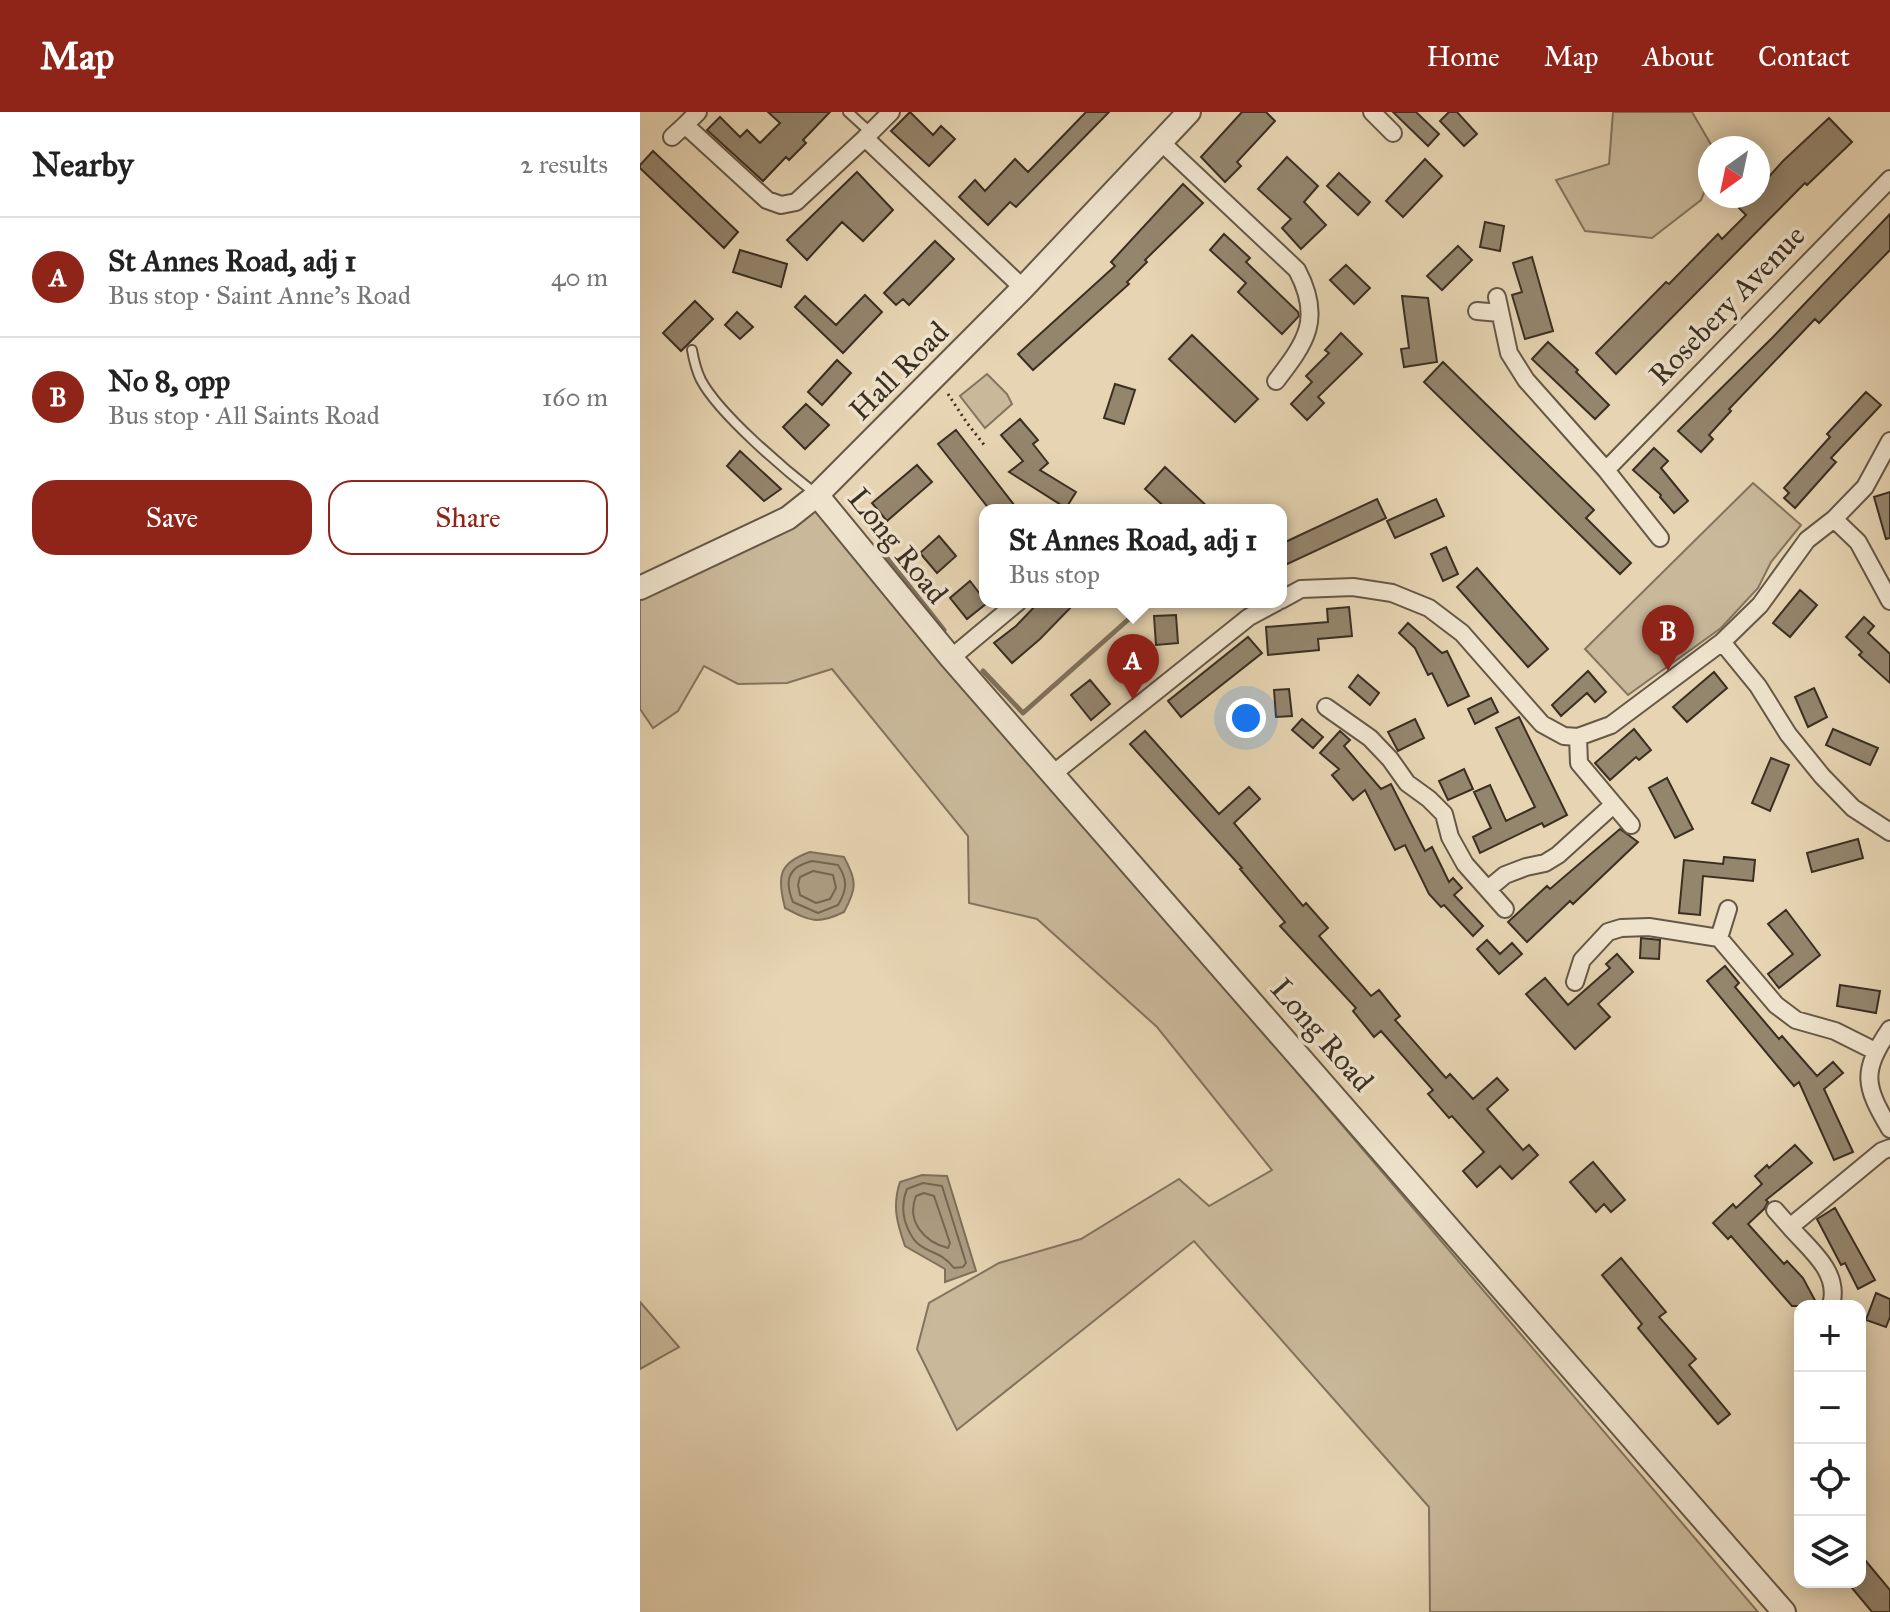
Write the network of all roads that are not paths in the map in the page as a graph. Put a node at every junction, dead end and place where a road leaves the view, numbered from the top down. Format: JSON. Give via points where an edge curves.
{"nodes":[{"id":1,"x":698,"y":112,"type":"edge"},
{"id":2,"x":848,"y":112,"type":"edge"},
{"id":3,"x":891,"y":112,"type":"edge"},
{"id":4,"x":1189,"y":112,"type":"edge"},
{"id":5,"x":1372,"y":112,"type":"edge"},
{"id":6,"x":685,"y":125,"type":"junction"},
{"id":7,"x":1393,"y":133,"type":"dead end"},
{"id":8,"x":868,"y":136,"type":"junction"},
{"id":9,"x":672,"y":137,"type":"dead end"},
{"id":10,"x":1161,"y":142,"type":"junction"},
{"id":11,"x":1890,"y":179,"type":"edge"},
{"id":12,"x":1023,"y":288,"type":"junction"},
{"id":13,"x":1477,"y":311,"type":"dead end"},
{"id":14,"x":692,"y":350,"type":"dead end"},
{"id":15,"x":1276,"y":381,"type":"dead end"},
{"id":16,"x":1890,"y":441,"type":"edge"},
{"id":17,"x":1606,"y":470,"type":"junction"},
{"id":18,"x":817,"y":495,"type":"junction"},
{"id":19,"x":1834,"y":519,"type":"junction"},
{"id":20,"x":1660,"y":538,"type":"dead end"},
{"id":21,"x":640,"y":588,"type":"edge"},
{"id":22,"x":1287,"y":597,"type":"edge"},
{"id":23,"x":1890,"y":601,"type":"edge"},
{"id":24,"x":1011,"y":608,"type":"edge"},
{"id":25,"x":1266,"y":608,"type":"edge"},
{"id":26,"x":1722,"y":642,"type":"junction"},
{"id":27,"x":951,"y":658,"type":"junction"},
{"id":28,"x":1326,"y":707,"type":"dead end"},
{"id":29,"x":1578,"y":737,"type":"junction"},
{"id":30,"x":1054,"y":773,"type":"junction"},
{"id":31,"x":1613,"y":805,"type":"junction"},
{"id":32,"x":1631,"y":825,"type":"dead end"},
{"id":33,"x":1890,"y":832,"type":"edge"},
{"id":34,"x":1488,"y":889,"type":"junction"},
{"id":35,"x":1505,"y":909,"type":"dead end"},
{"id":36,"x":1728,"y":909,"type":"dead end"},
{"id":37,"x":1719,"y":938,"type":"junction"},
{"id":38,"x":1575,"y":982,"type":"dead end"},
{"id":39,"x":1890,"y":1029,"type":"edge"},
{"id":40,"x":1875,"y":1051,"type":"junction"},
{"id":41,"x":1890,"y":1129,"type":"edge"},
{"id":42,"x":1890,"y":1148,"type":"edge"},
{"id":43,"x":1775,"y":1210,"type":"dead end"},
{"id":44,"x":1790,"y":1227,"type":"junction"},
{"id":45,"x":1832,"y":1300,"type":"edge"},
{"id":46,"x":1784,"y":1612,"type":"edge"}],
"edges":[{"from":1,"to":6,"type":"street"},
{"from":2,"to":8,"type":"lane"},
{"from":3,"to":8,"type":"street"},
{"from":4,"to":10,"type":"street","name":"Hall Road"},
{"from":5,"to":7,"type":"street"},
{"from":6,"to":8,"type":"street","via":[[767,200],[781,205],[796,202]]},
{"from":6,"to":9,"type":"street"},
{"from":8,"to":12,"type":"street"},
{"from":10,"to":12,"type":"street","name":"Hall Road"},
{"from":10,"to":15,"type":"street","via":[[1297,270],[1304,284],[1311,321],[1302,347]]},
{"from":11,"to":17,"type":"street","name":"Rosebery Avenue"},
{"from":12,"to":18,"type":"street","name":"Hall Road"},
{"from":13,"to":17,"type":"street","via":[[1498,305],[1509,353],[1526,380]]},
{"from":14,"to":18,"type":"lane","via":[[695,367],[713,398]]},
{"from":16,"to":19,"type":"street","via":[[1865,487]]},
{"from":17,"to":20,"type":"street"},
{"from":18,"to":21,"type":"street","name":"Hall Road","via":[[788,518]]},
{"from":18,"to":27,"type":"street","name":"Long Road"},
{"from":19,"to":23,"type":"street","via":[[1858,542]]},
{"from":19,"to":26,"type":"street","via":[[1807,540],[1760,605]]},
{"from":22,"to":29,"type":"street","via":[[1301,589],[1353,587],[1392,593],[1429,608],[1462,633],[1542,724]]},
{"from":24,"to":27,"type":"street"},
{"from":25,"to":30,"type":"street"},
{"from":26,"to":29,"type":"street","via":[[1611,725]]},
{"from":26,"to":33,"type":"street","via":[[1822,776],[1853,808]]},
{"from":27,"to":30,"type":"street","name":"Long Road"},
{"from":28,"to":34,"type":"street","via":[[1370,738],[1407,783],[1444,814],[1465,864]]},
{"from":29,"to":31,"type":"street","via":[[1579,763]]},
{"from":30,"to":46,"type":"street","name":"Long Road"},
{"from":31,"to":32,"type":"street"},
{"from":31,"to":34,"type":"street","via":[[1558,855],[1505,875]]},
{"from":34,"to":35,"type":"street"},
{"from":36,"to":37,"type":"street"},
{"from":37,"to":38,"type":"street","via":[[1621,928],[1608,932],[1582,960]]},
{"from":37,"to":40,"type":"street","via":[[1776,1005],[1796,1020],[1835,1031]]},
{"from":39,"to":40,"type":"street"},
{"from":40,"to":41,"type":"street","via":[[1868,1069],[1871,1093]]},
{"from":42,"to":44,"type":"street"},
{"from":43,"to":44,"type":"street"},
{"from":44,"to":45,"type":"street","via":[[1829,1272],[1835,1286]]}]}
